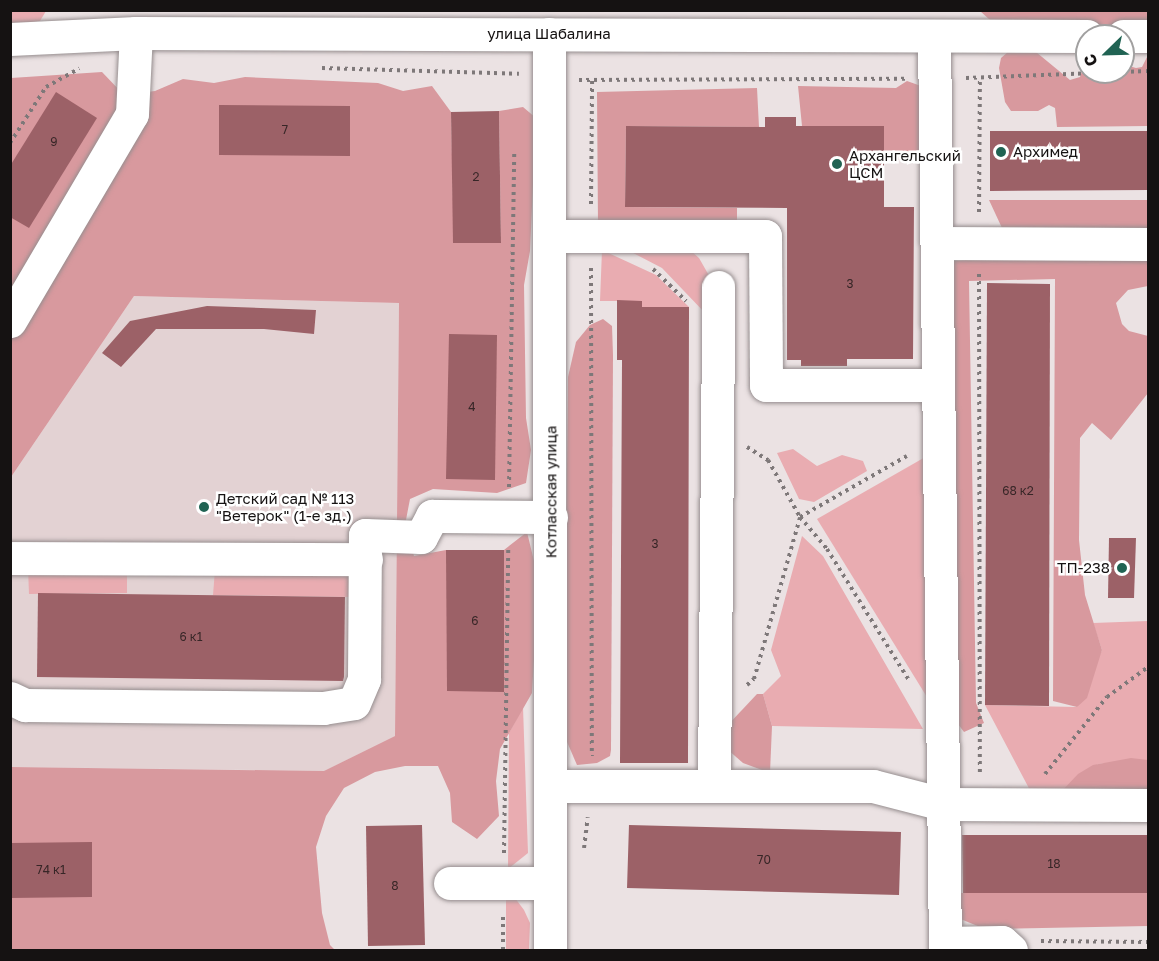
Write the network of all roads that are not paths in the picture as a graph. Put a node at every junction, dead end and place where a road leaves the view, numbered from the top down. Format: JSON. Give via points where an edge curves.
{"nodes":[{"id":1,"x":245,"y":22,"type":"edge"},
{"id":2,"x":583,"y":22,"type":"edge"},
{"id":3,"x":806,"y":23,"type":"edge"},
{"id":4,"x":136,"y":33,"type":"junction"},
{"id":5,"x":549,"y":34,"type":"junction"},
{"id":6,"x":934,"y":36,"type":"junction"},
{"id":7,"x":1075,"y":36,"type":"edge"},
{"id":8,"x":10,"y":39,"type":"edge"},
{"id":9,"x":549,"y":236,"type":"junction"},
{"id":10,"x":937,"y":243,"type":"junction"},
{"id":11,"x":1149,"y":244,"type":"edge"},
{"id":12,"x":718,"y":287,"type":"dead end"},
{"id":13,"x":10,"y":321,"type":"edge"},
{"id":14,"x":938,"y":386,"type":"junction"},
{"id":15,"x":551,"y":517,"type":"junction"},
{"id":16,"x":10,"y":558,"type":"edge"},
{"id":17,"x":366,"y":559,"type":"junction"},
{"id":18,"x":10,"y":698,"type":"edge"},
{"id":19,"x":550,"y":786,"type":"junction"},
{"id":20,"x":714,"y":786,"type":"junction"},
{"id":21,"x":943,"y":804,"type":"junction"},
{"id":22,"x":1149,"y":805,"type":"edge"},
{"id":23,"x":450,"y":883,"type":"dead end"},
{"id":24,"x":550,"y":883,"type":"junction"},
{"id":25,"x":1006,"y":946,"type":"edge"},
{"id":26,"x":945,"y":947,"type":"edge"},
{"id":27,"x":550,"y":951,"type":"edge"}],
"edges":[{"from":1,"to":4,"type":"street","name":"улица Шабалина"},
{"from":1,"to":5,"type":"street","name":"улица Шабалина"},
{"from":2,"to":3,"type":"street","name":"улица Шабалина"},
{"from":2,"to":5,"type":"street","name":"улица Шабалина"},
{"from":3,"to":6,"type":"street","name":"улица Шабалина"},
{"from":4,"to":8,"type":"street","name":"улица Шабалина"},
{"from":4,"to":13,"type":"street","via":[[132,114]]},
{"from":5,"to":9,"type":"street","name":"Котласская улица"},
{"from":6,"to":7,"type":"street","name":"улица Шабалина"},
{"from":6,"to":10,"type":"street"},
{"from":9,"to":14,"type":"street","via":[[765,236],[766,385]]},
{"from":9,"to":15,"type":"street","name":"Котласская улица"},
{"from":10,"to":11,"type":"street"},
{"from":10,"to":14,"type":"street"},
{"from":12,"to":20,"type":"street"},
{"from":14,"to":21,"type":"street"},
{"from":15,"to":17,"type":"street","via":[[432,516],[421,537],[365,535]]},
{"from":15,"to":19,"type":"street","name":"Котласская улица"},
{"from":16,"to":17,"type":"street"},
{"from":17,"to":18,"type":"street","via":[[364,679],[354,703],[323,708],[25,705]]},
{"from":19,"to":20,"type":"street"},
{"from":19,"to":24,"type":"street","name":"Котласская улица"},
{"from":20,"to":21,"type":"street","via":[[873,786]]},
{"from":21,"to":22,"type":"street"},
{"from":21,"to":26,"type":"street"},
{"from":23,"to":24,"type":"street"},
{"from":24,"to":27,"type":"street","name":"Котласская улица"},
{"from":25,"to":26,"type":"street"}]}
